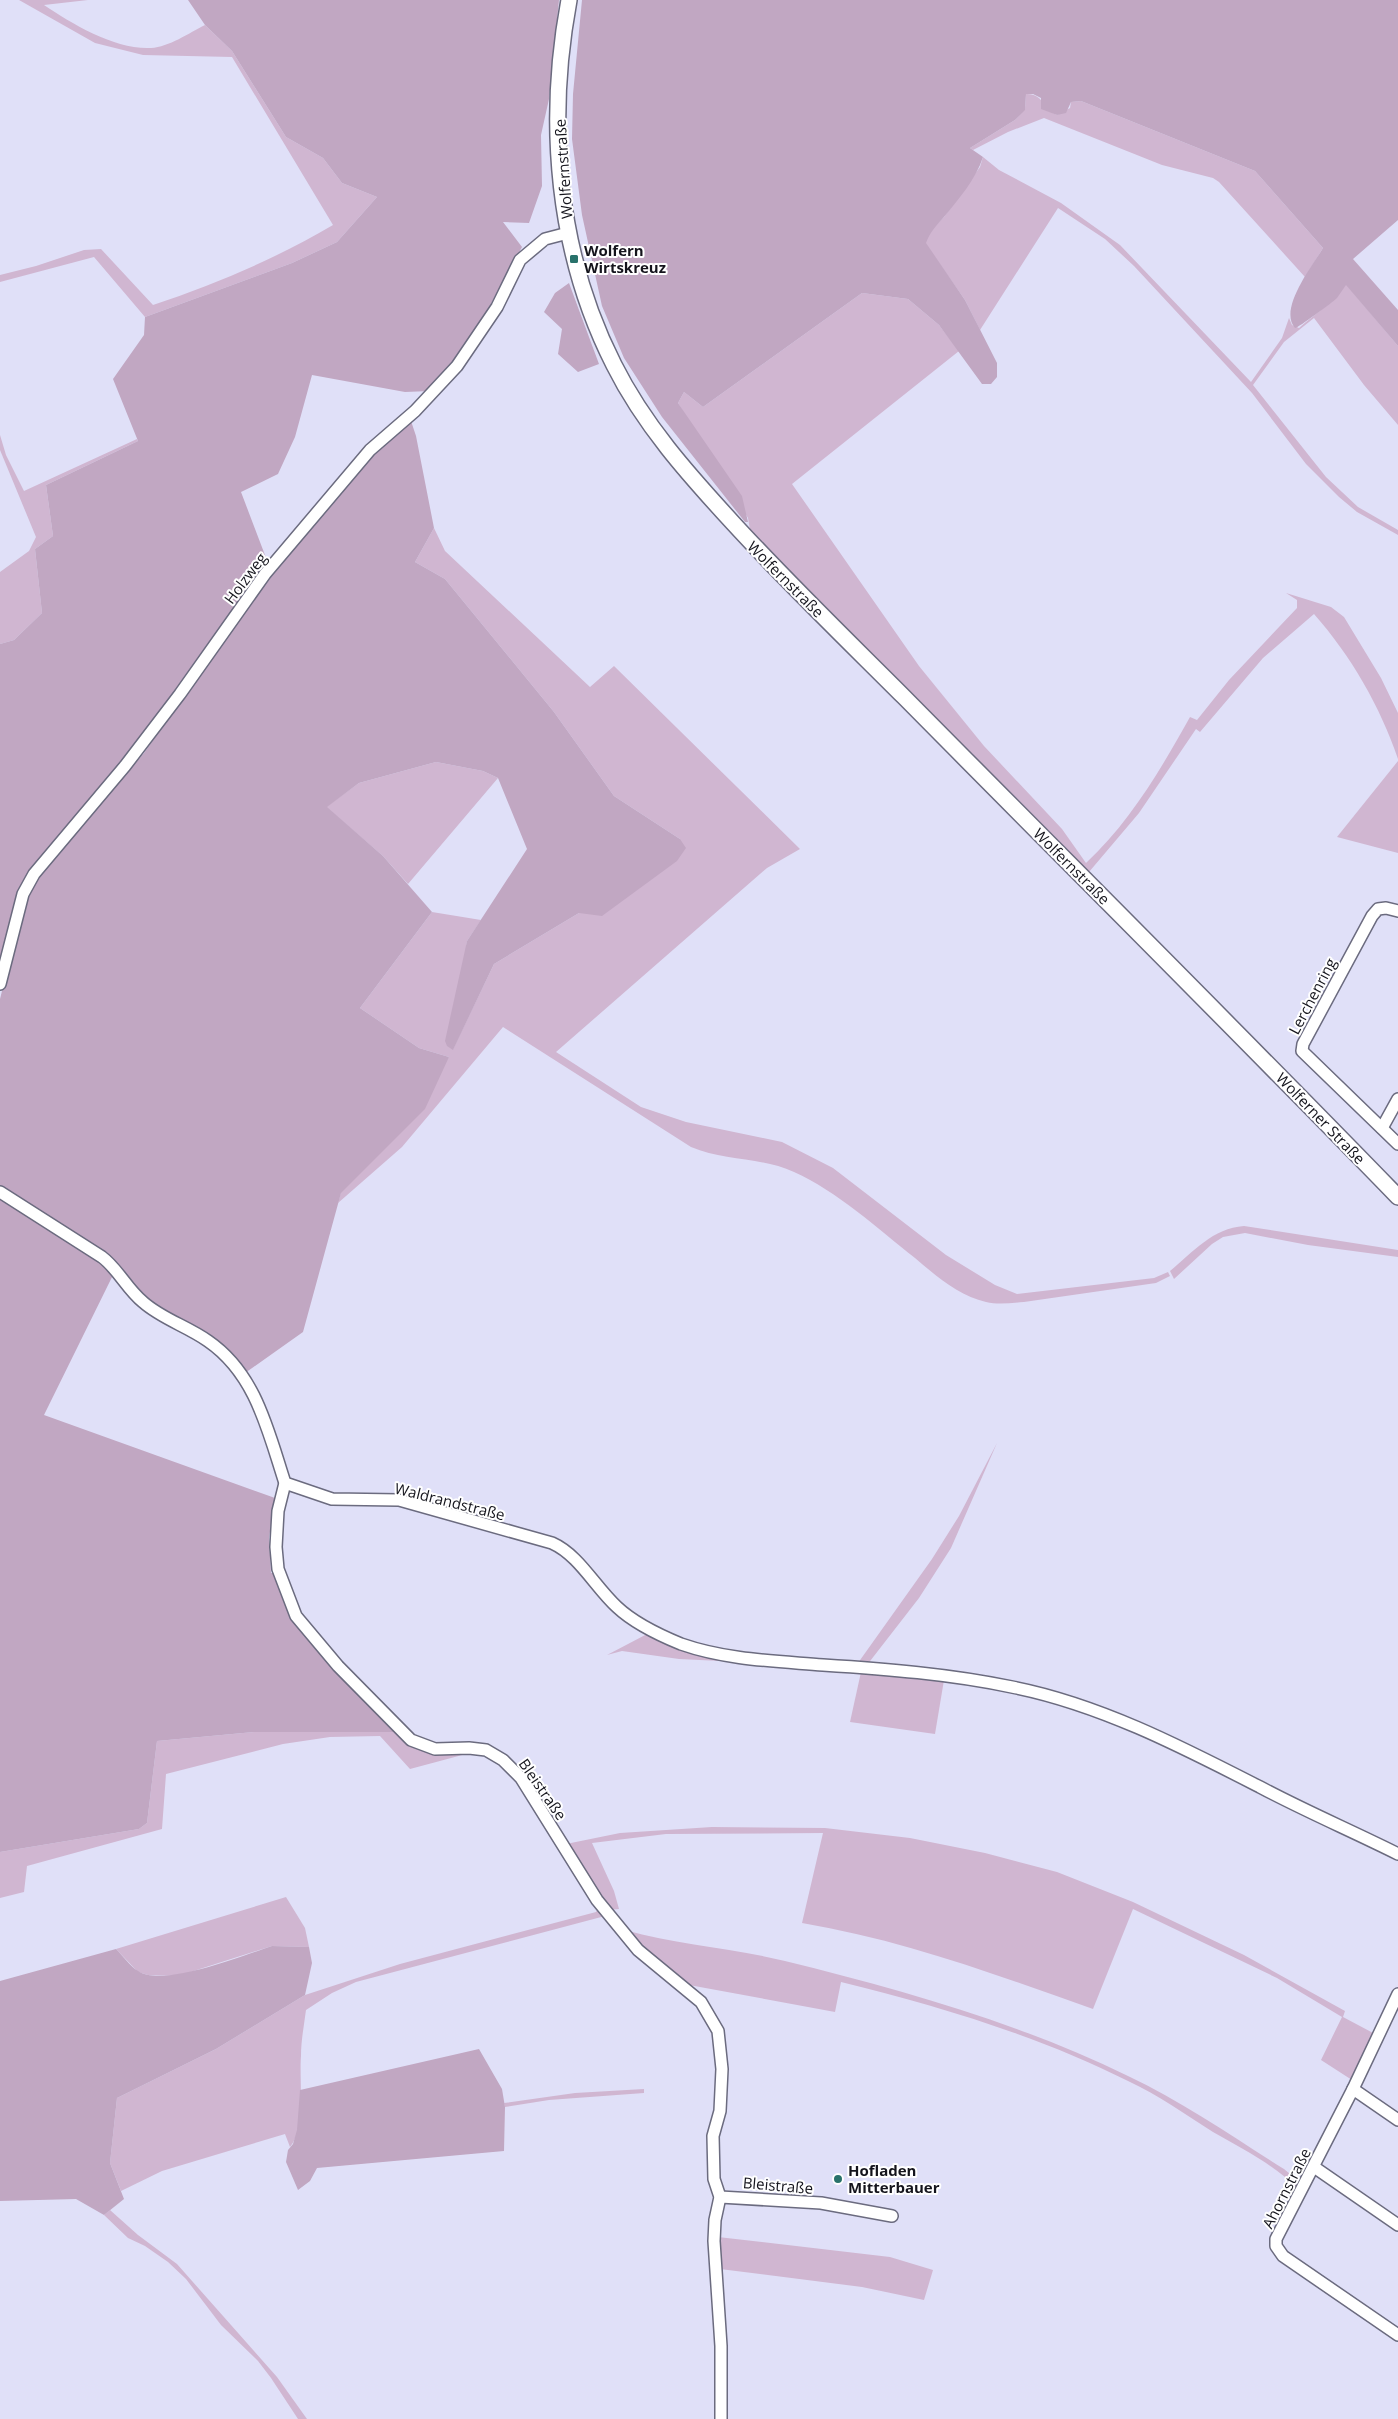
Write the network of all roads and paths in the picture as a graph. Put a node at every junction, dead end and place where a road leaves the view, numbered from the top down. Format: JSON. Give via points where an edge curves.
{"nodes":[{"id":1,"x":569,"y":0,"type":"edge"},
{"id":2,"x":568,"y":233,"type":"junction"},
{"id":3,"x":1398,"y":912,"type":"edge"},
{"id":4,"x":0,"y":984,"type":"edge"},
{"id":5,"x":1245,"y":1040,"type":"joint"},
{"id":6,"x":1398,"y":1099,"type":"edge"},
{"id":7,"x":1382,"y":1128,"type":"junction"},
{"id":8,"x":1398,"y":1144,"type":"edge"},
{"id":9,"x":0,"y":1192,"type":"edge"},
{"id":10,"x":1398,"y":1197,"type":"edge"},
{"id":11,"x":285,"y":1483,"type":"junction"},
{"id":12,"x":1394,"y":1852,"type":"edge"},
{"id":13,"x":1398,"y":1994,"type":"edge"},
{"id":14,"x":1353,"y":2089,"type":"junction"},
{"id":15,"x":1398,"y":2120,"type":"edge"},
{"id":16,"x":1314,"y":2167,"type":"junction"},
{"id":17,"x":720,"y":2197,"type":"junction"},
{"id":18,"x":892,"y":2216,"type":"dead end"},
{"id":19,"x":1398,"y":2225,"type":"edge"},
{"id":20,"x":1398,"y":2334,"type":"edge"},
{"id":21,"x":721,"y":2419,"type":"edge"}],
"edges":[{"from":1,"to":2,"type":"main road","name":"Wolfernstraße","via":[[560,78],[558,138]]},
{"from":2,"to":4,"type":"street","name":"Holzweg","via":[[545,240],[520,260],[497,307],[457,366],[415,411],[370,450],[265,574],[126,766],[34,874],[23,894]]},
{"from":2,"to":5,"type":"main road","name":"Wolfernstraße","via":[[588,304],[613,362],[649,424],[678,462],[762,555]]},
{"from":3,"to":7,"type":"street","name":"Lerchenring","via":[[1378,909],[1372,916],[1302,1051]]},
{"from":5,"to":10,"type":"main road","name":"Wolferner Straße"},
{"from":6,"to":7,"type":"street"},
{"from":7,"to":8,"type":"street","name":"Lerchenring"},
{"from":9,"to":11,"type":"street","via":[[102,1257],[142,1302],[209,1342],[238,1370],[262,1411]]},
{"from":11,"to":12,"type":"street","name":"Waldrandstraße","via":[[332,1499],[399,1500],[552,1543],[568,1552],[618,1608],[647,1629],[710,1653],[742,1659],[966,1679],[1053,1698],[1119,1720],[1188,1749]]},
{"from":11,"to":17,"type":"street","name":"Bleistraße","via":[[278,1511],[276,1547],[278,1570],[296,1616],[338,1666],[412,1740],[435,1749],[486,1750],[495,1753],[512,1768],[596,1900],[638,1950],[701,2002],[718,2031],[722,2070],[720,2111],[713,2136],[714,2179]]},
{"from":13,"to":14,"type":"street","name":"Ahornstraße"},
{"from":14,"to":15,"type":"street"},
{"from":14,"to":16,"type":"street","name":"Ahornstraße"},
{"from":16,"to":19,"type":"street"},
{"from":16,"to":20,"type":"street","name":"Ahornstraße","via":[[1276,2239],[1278,2250]]},
{"from":17,"to":18,"type":"street","name":"Bleistraße","via":[[821,2203]]},
{"from":17,"to":21,"type":"street","via":[[714,2241],[721,2346]]}]}
